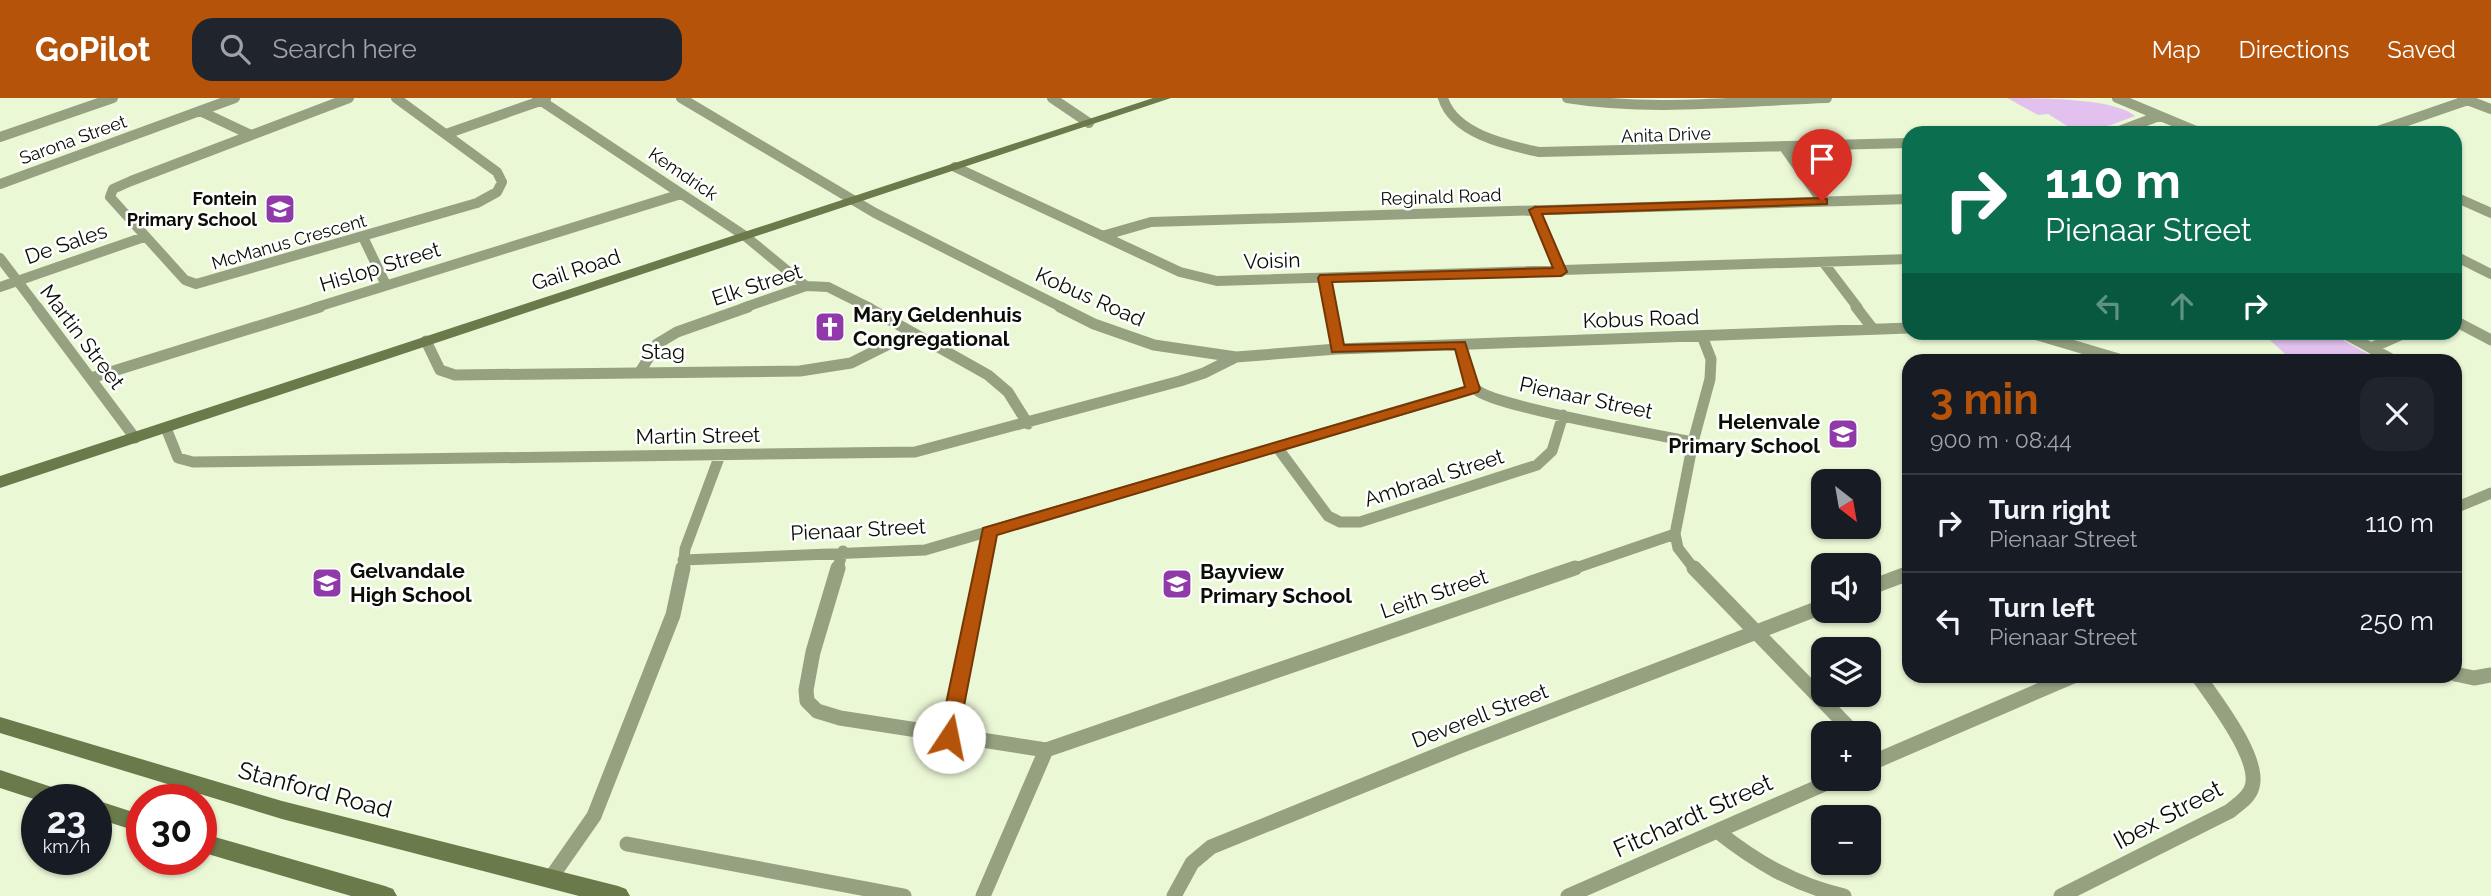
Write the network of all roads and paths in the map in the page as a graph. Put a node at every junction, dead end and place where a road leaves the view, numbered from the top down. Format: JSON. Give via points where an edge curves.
{"nodes":[{"id":1,"x":113,"y":98,"type":"edge"},
{"id":2,"x":235,"y":98,"type":"edge"},
{"id":3,"x":349,"y":98,"type":"edge"},
{"id":4,"x":396,"y":98,"type":"edge"},
{"id":5,"x":681,"y":98,"type":"edge"},
{"id":6,"x":1052,"y":98,"type":"edge"},
{"id":7,"x":1165,"y":98,"type":"edge"},
{"id":8,"x":1443,"y":98,"type":"edge"},
{"id":9,"x":1567,"y":98,"type":"edge"},
{"id":10,"x":1827,"y":98,"type":"edge"},
{"id":11,"x":2117,"y":98,"type":"edge"},
{"id":12,"x":543,"y":99,"type":"edge"},
{"id":13,"x":2465,"y":99,"type":"edge"},
{"id":14,"x":1738,"y":100,"type":"edge"},
{"id":15,"x":1662,"y":101,"type":"edge"},
{"id":16,"x":2491,"y":109,"type":"edge"},
{"id":17,"x":200,"y":111,"type":"junction"},
{"id":18,"x":2160,"y":116,"type":"junction"},
{"id":19,"x":1088,"y":123,"type":"junction"},
{"id":20,"x":2133,"y":126,"type":"edge"},
{"id":21,"x":2184,"y":126,"type":"edge"},
{"id":22,"x":2391,"y":126,"type":"edge"},
{"id":23,"x":446,"y":134,"type":"junction"},
{"id":24,"x":251,"y":135,"type":"junction"},
{"id":25,"x":0,"y":137,"type":"edge"},
{"id":26,"x":1902,"y":143,"type":"edge"},
{"id":27,"x":1784,"y":147,"type":"junction"},
{"id":28,"x":955,"y":167,"type":"junction"},
{"id":29,"x":0,"y":184,"type":"edge"},
{"id":30,"x":681,"y":194,"type":"junction"},
{"id":31,"x":1902,"y":199,"type":"edge"},
{"id":32,"x":2462,"y":200,"type":"edge"},
{"id":33,"x":853,"y":201,"type":"junction"},
{"id":34,"x":1822,"y":201,"type":"junction"},
{"id":35,"x":1535,"y":210,"type":"junction"},
{"id":36,"x":2491,"y":213,"type":"edge"},
{"id":37,"x":746,"y":236,"type":"junction"},
{"id":38,"x":1102,"y":236,"type":"junction"},
{"id":39,"x":144,"y":237,"type":"junction"},
{"id":40,"x":363,"y":237,"type":"junction"},
{"id":41,"x":0,"y":258,"type":"edge"},
{"id":42,"x":1902,"y":259,"type":"edge"},
{"id":43,"x":2462,"y":260,"type":"edge"},
{"id":44,"x":1823,"y":262,"type":"junction"},
{"id":45,"x":1561,"y":272,"type":"junction"},
{"id":46,"x":2491,"y":274,"type":"edge"},
{"id":47,"x":1325,"y":278,"type":"junction"},
{"id":48,"x":16,"y":281,"type":"junction"},
{"id":49,"x":386,"y":285,"type":"junction"},
{"id":50,"x":806,"y":286,"type":"junction"},
{"id":51,"x":0,"y":287,"type":"edge"},
{"id":52,"x":2462,"y":325,"type":"edge"},
{"id":53,"x":1902,"y":328,"type":"edge"},
{"id":54,"x":1873,"y":330,"type":"junction"},
{"id":55,"x":911,"y":333,"type":"junction"},
{"id":56,"x":1702,"y":336,"type":"junction"},
{"id":57,"x":2077,"y":340,"type":"edge"},
{"id":58,"x":2356,"y":340,"type":"edge"},
{"id":59,"x":2389,"y":340,"type":"edge"},
{"id":60,"x":2491,"y":340,"type":"edge"},
{"id":61,"x":426,"y":341,"type":"junction"},
{"id":62,"x":1461,"y":345,"type":"junction"},
{"id":63,"x":2371,"y":348,"type":"junction"},
{"id":64,"x":1337,"y":349,"type":"junction"},
{"id":65,"x":2108,"y":354,"type":"edge"},
{"id":66,"x":2382,"y":354,"type":"edge"},
{"id":67,"x":1236,"y":357,"type":"junction"},
{"id":68,"x":640,"y":372,"type":"junction"},
{"id":69,"x":91,"y":378,"type":"junction"},
{"id":70,"x":1473,"y":389,"type":"junction"},
{"id":71,"x":1563,"y":415,"type":"junction"},
{"id":72,"x":1028,"y":424,"type":"junction"},
{"id":73,"x":166,"y":428,"type":"junction"},
{"id":74,"x":135,"y":438,"type":"junction"},
{"id":75,"x":1693,"y":442,"type":"junction"},
{"id":76,"x":1277,"y":447,"type":"junction"},
{"id":77,"x":720,"y":455,"type":"junction"},
{"id":78,"x":0,"y":482,"type":"edge"},
{"id":79,"x":2491,"y":493,"type":"edge"},
{"id":80,"x":2462,"y":505,"type":"edge"},
{"id":81,"x":989,"y":532,"type":"junction"},
{"id":82,"x":1675,"y":534,"type":"junction"},
{"id":83,"x":843,"y":551,"type":"junction"},
{"id":84,"x":683,"y":559,"type":"junction"},
{"id":85,"x":1902,"y":576,"type":"edge"},
{"id":86,"x":1881,"y":584,"type":"edge"},
{"id":87,"x":1811,"y":611,"type":"edge"},
{"id":88,"x":1755,"y":632,"type":"junction"},
{"id":89,"x":2462,"y":675,"type":"edge"},
{"id":90,"x":2491,"y":675,"type":"edge"},
{"id":91,"x":2057,"y":683,"type":"edge"},
{"id":92,"x":2202,"y":683,"type":"edge"},
{"id":93,"x":1842,"y":721,"type":"edge"},
{"id":94,"x":0,"y":725,"type":"edge"},
{"id":95,"x":949,"y":737,"type":"junction"},
{"id":96,"x":1046,"y":750,"type":"junction"},
{"id":97,"x":1881,"y":759,"type":"edge"},
{"id":98,"x":0,"y":779,"type":"edge"},
{"id":99,"x":21,"y":786,"type":"edge"},
{"id":100,"x":1811,"y":790,"type":"edge"},
{"id":101,"x":1717,"y":831,"type":"junction"},
{"id":102,"x":627,"y":844,"type":"dead end"},
{"id":103,"x":217,"y":847,"type":"edge"},
{"id":104,"x":550,"y":879,"type":"junction"},
{"id":105,"x":385,"y":896,"type":"edge"},
{"id":106,"x":618,"y":896,"type":"edge"},
{"id":107,"x":904,"y":896,"type":"edge"},
{"id":108,"x":983,"y":896,"type":"edge"},
{"id":109,"x":1174,"y":896,"type":"edge"},
{"id":110,"x":1567,"y":896,"type":"edge"},
{"id":111,"x":1844,"y":896,"type":"edge"},
{"id":112,"x":2061,"y":896,"type":"edge"}],
"edges":[{"from":1,"to":25,"type":"street"},
{"from":2,"to":17,"type":"street","name":"Sarona Street"},
{"from":3,"to":24,"type":"street","name":"McManus Crescent"},
{"from":4,"to":23,"type":"street","name":"McManus Crescent"},
{"from":5,"to":33,"type":"street","name":"Kobus Road"},
{"from":6,"to":19,"type":"street"},
{"from":7,"to":19,"type":"street","name":"Gail Road"},
{"from":8,"to":27,"type":"street","name":"Anita Drive","via":[[1446,108],[1482,135],[1539,152]]},
{"from":9,"to":15,"type":"street","via":[[1598,103]]},
{"from":10,"to":14,"type":"street"},
{"from":11,"to":18,"type":"street"},
{"from":12,"to":23,"type":"street"},
{"from":12,"to":30,"type":"street","name":"Kemdrick"},
{"from":13,"to":16,"type":"street"},
{"from":13,"to":22,"type":"street"},
{"from":14,"to":15,"type":"street"},
{"from":17,"to":24,"type":"street"},
{"from":17,"to":29,"type":"street","name":"Sarona Street"},
{"from":18,"to":20,"type":"street"},
{"from":18,"to":21,"type":"street"},
{"from":19,"to":28,"type":"street","name":"Gail Road"},
{"from":23,"to":40,"type":"street","name":"McManus Crescent","via":[[502,177],[502,186],[477,203]]},
{"from":24,"to":39,"type":"street","name":"McManus Crescent","via":[[113,189],[111,200]]},
{"from":26,"to":27,"type":"street","name":"Anita Drive"},
{"from":27,"to":34,"type":"street"},
{"from":28,"to":33,"type":"street","name":"Gail Road"},
{"from":28,"to":38,"type":"street","name":"Voisin"},
{"from":30,"to":37,"type":"street","name":"Kemdrick"},
{"from":30,"to":49,"type":"street","name":"Hislop Street"},
{"from":31,"to":34,"type":"street","name":"Reginald Road"},
{"from":32,"to":36,"type":"street"},
{"from":33,"to":37,"type":"street","name":"Gail Road"},
{"from":33,"to":67,"type":"street","name":"Kobus Road","via":[[1111,331],[1154,345]]},
{"from":34,"to":35,"type":"street","name":"Reginald Road"},
{"from":35,"to":38,"type":"street","name":"Reginald Road","via":[[1150,222]]},
{"from":35,"to":45,"type":"street"},
{"from":37,"to":50,"type":"street","name":"Kemdrick"},
{"from":37,"to":61,"type":"street","name":"Gail Road"},
{"from":38,"to":47,"type":"street","name":"Voisin","via":[[1198,278],[1230,282]]},
{"from":39,"to":40,"type":"street","name":"McManus Crescent","via":[[185,280],[196,284]]},
{"from":39,"to":48,"type":"street","name":"De Sales"},
{"from":40,"to":49,"type":"street"},
{"from":41,"to":48,"type":"street","name":"Martin Street"},
{"from":42,"to":44,"type":"street","name":"Voisin"},
{"from":43,"to":46,"type":"street"},
{"from":44,"to":45,"type":"street","name":"Voisin"},
{"from":44,"to":54,"type":"street"},
{"from":45,"to":47,"type":"street","name":"Voisin"},
{"from":47,"to":64,"type":"street"},
{"from":48,"to":51,"type":"street","name":"De Sales"},
{"from":48,"to":69,"type":"street","name":"Martin Street"},
{"from":49,"to":69,"type":"street","name":"Hislop Street"},
{"from":50,"to":55,"type":"street","name":"Elk Street","via":[[839,291]]},
{"from":50,"to":68,"type":"street","name":"Elk Street","via":[[677,332],[657,344]]},
{"from":52,"to":60,"type":"street"},
{"from":53,"to":54,"type":"street","name":"Kobus Road"},
{"from":54,"to":56,"type":"street","name":"Kobus Road"},
{"from":55,"to":68,"type":"street","name":"Stag","via":[[865,357],[820,370]]},
{"from":55,"to":72,"type":"street","name":"Elk Street","via":[[996,381]]},
{"from":56,"to":62,"type":"street","name":"Kobus Road"},
{"from":56,"to":75,"type":"street","via":[[1711,359],[1710,379]]},
{"from":57,"to":65,"type":"street"},
{"from":58,"to":63,"type":"street"},
{"from":59,"to":63,"type":"street"},
{"from":61,"to":68,"type":"street","name":"Stag","via":[[437,366],[455,375]]},
{"from":61,"to":73,"type":"street","name":"Gail Road"},
{"from":62,"to":64,"type":"street","name":"Kobus Road"},
{"from":62,"to":70,"type":"street"},
{"from":63,"to":66,"type":"street"},
{"from":64,"to":67,"type":"street","name":"Kobus Road"},
{"from":67,"to":72,"type":"street","name":"Martin Street","via":[[1194,377]]},
{"from":69,"to":74,"type":"street","name":"Martin Street"},
{"from":70,"to":71,"type":"street","name":"Pienaar Street"},
{"from":70,"to":76,"type":"street","name":"Pienaar Street"},
{"from":71,"to":75,"type":"street","name":"Pienaar Street"},
{"from":71,"to":76,"type":"street","name":"Ambraal Street","via":[[1552,451],[1537,465],[1360,522],[1340,522],[1328,516]]},
{"from":72,"to":77,"type":"street","name":"Martin Street","via":[[915,452]]},
{"from":73,"to":74,"type":"street","name":"Gail Road"},
{"from":73,"to":77,"type":"street","name":"Martin Street","via":[[178,458],[193,462]]},
{"from":74,"to":78,"type":"street","name":"Gail Road"},
{"from":75,"to":82,"type":"street"},
{"from":76,"to":81,"type":"street","name":"Pienaar Street"},
{"from":77,"to":84,"type":"street"},
{"from":79,"to":80,"type":"street"},
{"from":81,"to":83,"type":"street","name":"Pienaar Street","via":[[925,550]]},
{"from":81,"to":95,"type":"street"},
{"from":82,"to":88,"type":"street","via":[[1678,548],[1700,576]]},
{"from":82,"to":96,"type":"street","name":"Leith Street"},
{"from":83,"to":84,"type":"street","name":"Pienaar Street"},
{"from":83,"to":95,"type":"street","via":[[811,663],[806,700],[821,714]]},
{"from":84,"to":104,"type":"street","via":[[673,615],[594,816]]},
{"from":85,"to":86,"type":"street"},
{"from":87,"to":88,"type":"street","name":"Deverell Street"},
{"from":88,"to":93,"type":"street"},
{"from":88,"to":109,"type":"street","name":"Deverell Street","via":[[1211,847],[1192,863]]},
{"from":89,"to":90,"type":"street"},
{"from":91,"to":97,"type":"street"},
{"from":92,"to":112,"type":"street","name":"Ibex Street","via":[[2242,745],[2253,774],[2251,791],[2230,811]]},
{"from":94,"to":104,"type":"street","name":"Stanford Road","via":[[282,810]]},
{"from":95,"to":96,"type":"street"},
{"from":96,"to":108,"type":"street"},
{"from":98,"to":99,"type":"street"},
{"from":100,"to":101,"type":"street","name":"Fitchardt Street"},
{"from":101,"to":110,"type":"street","name":"Fitchardt Street"},
{"from":101,"to":111,"type":"street","via":[[1782,875]]},
{"from":102,"to":107,"type":"street"},
{"from":103,"to":105,"type":"street"},
{"from":104,"to":106,"type":"street","name":"Stanford Road"}]}
